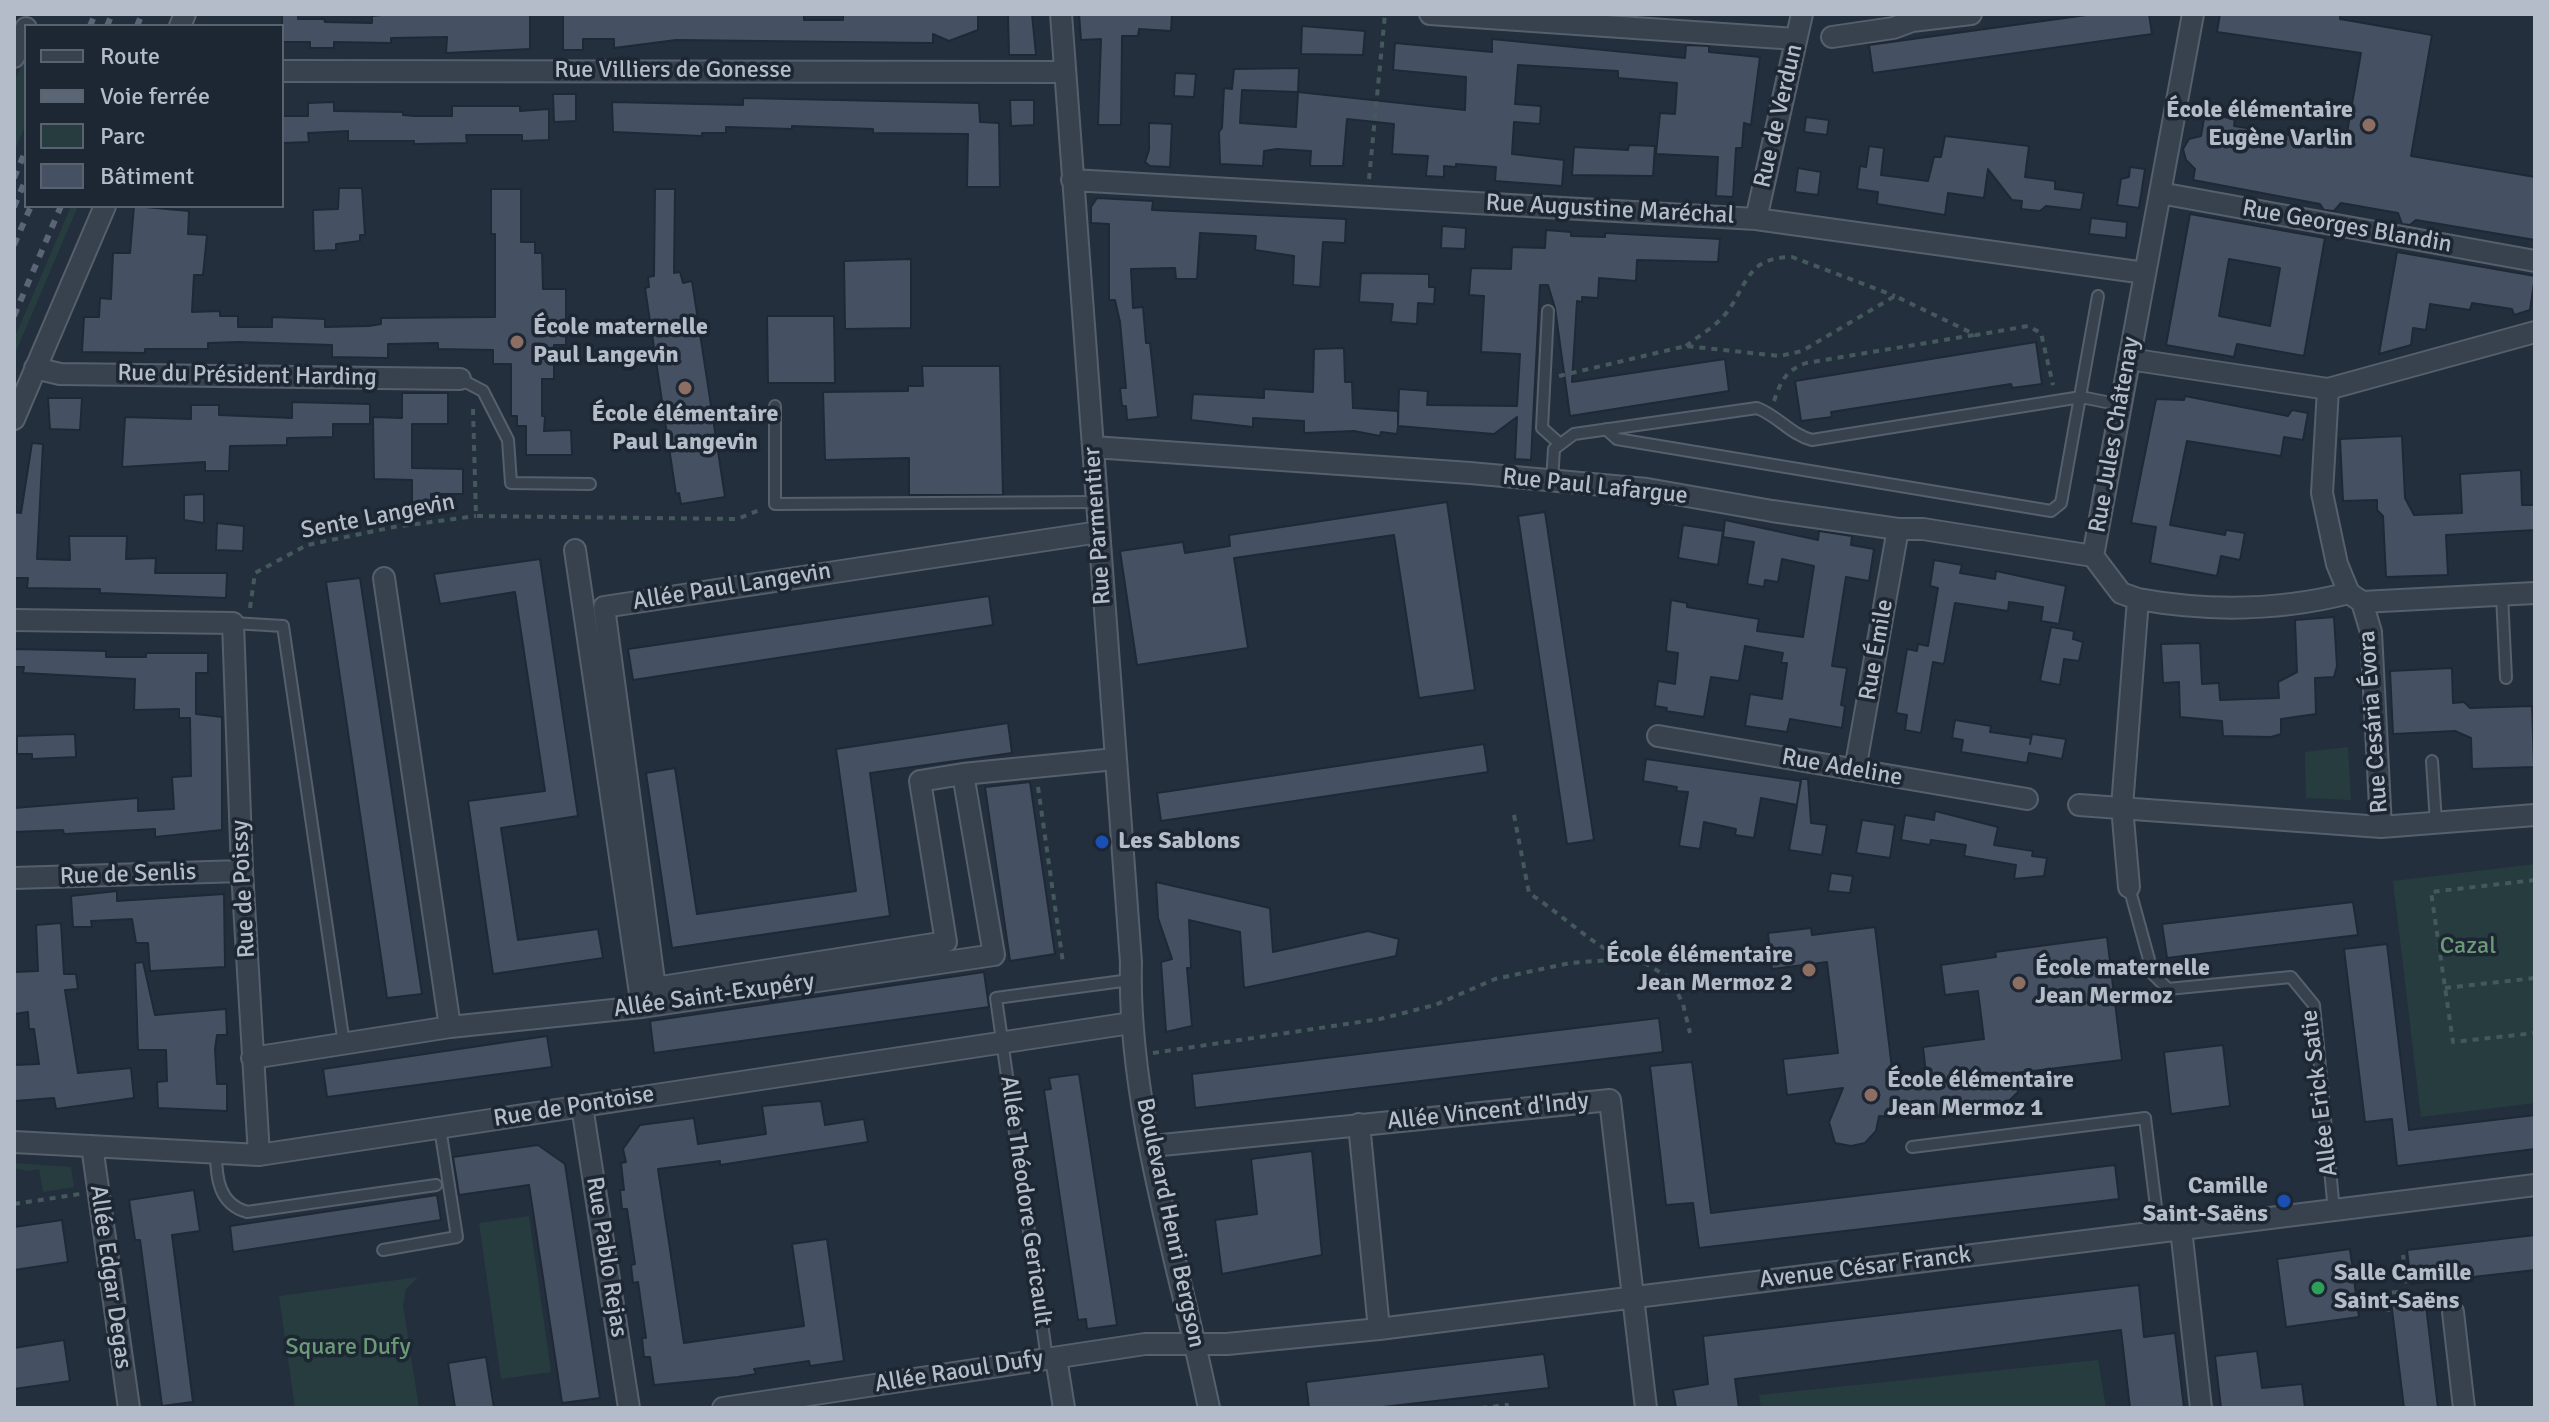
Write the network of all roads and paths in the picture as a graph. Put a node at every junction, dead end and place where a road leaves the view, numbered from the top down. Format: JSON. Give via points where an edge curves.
{"nodes":[{"id":1,"x":1061,"y":14,"type":"edge"},
{"id":2,"x":1385,"y":14,"type":"edge"},
{"id":3,"x":1430,"y":14,"type":"edge"},
{"id":4,"x":1802,"y":14,"type":"edge"},
{"id":5,"x":1971,"y":14,"type":"edge"},
{"id":6,"x":2193,"y":14,"type":"edge"},
{"id":7,"x":1911,"y":17,"type":"edge"},
{"id":8,"x":24,"y":32,"type":"edge"},
{"id":9,"x":1832,"y":37,"type":"dead end"},
{"id":10,"x":1796,"y":39,"type":"junction"},
{"id":11,"x":14,"y":57,"type":"edge"},
{"id":12,"x":284,"y":71,"type":"edge"},
{"id":13,"x":1065,"y":72,"type":"junction"},
{"id":14,"x":1072,"y":180,"type":"junction"},
{"id":15,"x":2160,"y":193,"type":"junction"},
{"id":16,"x":1367,"y":197,"type":"junction"},
{"id":17,"x":104,"y":208,"type":"edge"},
{"id":18,"x":1756,"y":219,"type":"junction"},
{"id":19,"x":2535,"y":261,"type":"edge"},
{"id":20,"x":2145,"y":273,"type":"junction"},
{"id":21,"x":1895,"y":296,"type":"junction"},
{"id":22,"x":2098,"y":296,"type":"dead end"},
{"id":23,"x":1548,"y":311,"type":"dead end"},
{"id":24,"x":2535,"y":332,"type":"edge"},
{"id":25,"x":1976,"y":335,"type":"junction"},
{"id":26,"x":1686,"y":346,"type":"junction"},
{"id":27,"x":1802,"y":351,"type":"junction"},
{"id":28,"x":2129,"y":359,"type":"junction"},
{"id":29,"x":1806,"y":363,"type":"junction"},
{"id":30,"x":35,"y":368,"type":"junction"},
{"id":31,"x":460,"y":379,"type":"joint"},
{"id":32,"x":1545,"y":379,"type":"junction"},
{"id":33,"x":2328,"y":389,"type":"junction"},
{"id":34,"x":2081,"y":397,"type":"junction"},
{"id":35,"x":2056,"y":401,"type":"junction"},
{"id":36,"x":2121,"y":405,"type":"junction"},
{"id":37,"x":775,"y":406,"type":"dead end"},
{"id":38,"x":1770,"y":413,"type":"junction"},
{"id":39,"x":14,"y":419,"type":"edge"},
{"id":40,"x":1606,"y":429,"type":"junction"},
{"id":41,"x":1559,"y":443,"type":"junction"},
{"id":42,"x":1093,"y":447,"type":"junction"},
{"id":43,"x":1552,"y":481,"type":"junction"},
{"id":44,"x":590,"y":484,"type":"dead end"},
{"id":45,"x":1097,"y":502,"type":"junction"},
{"id":46,"x":476,"y":516,"type":"dead end"},
{"id":47,"x":1898,"y":529,"type":"junction"},
{"id":48,"x":1099,"y":532,"type":"junction"},
{"id":49,"x":575,"y":550,"type":"dead end"},
{"id":50,"x":2093,"y":556,"type":"junction"},
{"id":51,"x":384,"y":578,"type":"dead end"},
{"id":52,"x":2535,"y":593,"type":"edge"},
{"id":53,"x":2502,"y":595,"type":"junction"},
{"id":54,"x":2356,"y":597,"type":"junction"},
{"id":55,"x":2138,"y":599,"type":"junction"},
{"id":56,"x":14,"y":620,"type":"edge"},
{"id":57,"x":233,"y":623,"type":"junction"},
{"id":58,"x":2506,"y":678,"type":"dead end"},
{"id":59,"x":1658,"y":736,"type":"dead end"},
{"id":60,"x":1115,"y":759,"type":"junction"},
{"id":61,"x":2432,"y":761,"type":"dead end"},
{"id":62,"x":1855,"y":770,"type":"junction"},
{"id":63,"x":963,"y":774,"type":"junction"},
{"id":64,"x":1038,"y":785,"type":"dead end"},
{"id":65,"x":2027,"y":799,"type":"dead end"},
{"id":66,"x":2079,"y":805,"type":"dead end"},
{"id":67,"x":2122,"y":807,"type":"junction"},
{"id":68,"x":1514,"y":815,"type":"dead end"},
{"id":69,"x":2535,"y":815,"type":"edge"},
{"id":70,"x":2436,"y":823,"type":"junction"},
{"id":71,"x":2381,"y":827,"type":"junction"},
{"id":72,"x":242,"y":871,"type":"junction"},
{"id":73,"x":14,"y":878,"type":"edge"},
{"id":74,"x":2535,"y":880,"type":"edge"},
{"id":75,"x":2129,"y":887,"type":"joint"},
{"id":76,"x":1624,"y":959,"type":"junction"},
{"id":77,"x":1063,"y":963,"type":"dead end"},
{"id":78,"x":2535,"y":978,"type":"edge"},
{"id":79,"x":1130,"y":980,"type":"junction"},
{"id":80,"x":655,"y":988,"type":"joint"},
{"id":81,"x":2445,"y":988,"type":"junction"},
{"id":82,"x":642,"y":1007,"type":"junction"},
{"id":83,"x":450,"y":1027,"type":"junction"},
{"id":84,"x":1690,"y":1033,"type":"dead end"},
{"id":85,"x":2535,"y":1033,"type":"edge"},
{"id":86,"x":1133,"y":1039,"type":"junction"},
{"id":87,"x":1003,"y":1042,"type":"junction"},
{"id":88,"x":344,"y":1044,"type":"junction"},
{"id":89,"x":252,"y":1058,"type":"junction"},
{"id":90,"x":582,"y":1106,"type":"junction"},
{"id":91,"x":1359,"y":1124,"type":"junction"},
{"id":92,"x":440,"y":1128,"type":"junction"},
{"id":93,"x":14,"y":1142,"type":"edge"},
{"id":94,"x":92,"y":1146,"type":"junction"},
{"id":95,"x":1152,"y":1146,"type":"junction"},
{"id":96,"x":1912,"y":1147,"type":"dead end"},
{"id":97,"x":216,"y":1153,"type":"junction"},
{"id":98,"x":259,"y":1155,"type":"junction"},
{"id":99,"x":436,"y":1185,"type":"dead end"},
{"id":100,"x":2535,"y":1185,"type":"edge"},
{"id":101,"x":98,"y":1191,"type":"junction"},
{"id":102,"x":14,"y":1204,"type":"edge"},
{"id":103,"x":2334,"y":1211,"type":"junction"},
{"id":104,"x":2181,"y":1229,"type":"junction"},
{"id":105,"x":2159,"y":1231,"type":"junction"},
{"id":106,"x":383,"y":1250,"type":"dead end"},
{"id":107,"x":2403,"y":1255,"type":"dead end"},
{"id":108,"x":1636,"y":1297,"type":"junction"},
{"id":109,"x":2388,"y":1312,"type":"dead end"},
{"id":110,"x":2453,"y":1312,"type":"dead end"},
{"id":111,"x":1379,"y":1329,"type":"junction"},
{"id":112,"x":1195,"y":1343,"type":"junction"},
{"id":113,"x":1052,"y":1358,"type":"junction"},
{"id":114,"x":129,"y":1408,"type":"edge"},
{"id":115,"x":629,"y":1408,"type":"edge"},
{"id":116,"x":723,"y":1408,"type":"edge"},
{"id":117,"x":1064,"y":1408,"type":"edge"},
{"id":118,"x":1209,"y":1408,"type":"edge"},
{"id":119,"x":1481,"y":1408,"type":"edge"},
{"id":120,"x":1507,"y":1408,"type":"edge"},
{"id":121,"x":1646,"y":1408,"type":"edge"},
{"id":122,"x":2201,"y":1408,"type":"edge"},
{"id":123,"x":2464,"y":1408,"type":"edge"}],
"edges":[{"from":1,"to":13,"type":"street","name":"Rue Parmentier"},
{"from":2,"to":16,"type":"path"},
{"from":3,"to":10,"type":"street"},
{"from":4,"to":10,"type":"street","name":"Rue de Verdun"},
{"from":5,"to":7,"type":"street"},
{"from":6,"to":15,"type":"street","name":"Rue Jules Châtenay"},
{"from":7,"to":9,"type":"street","via":[[1893,28]]},
{"from":8,"to":11,"type":"street"},
{"from":10,"to":18,"type":"street","name":"Rue de Verdun"},
{"from":12,"to":13,"type":"street","name":"Rue Villiers de Gonesse"},
{"from":13,"to":14,"type":"street","name":"Rue Parmentier"},
{"from":14,"to":16,"type":"street","name":"Rue Augustine Maréchal"},
{"from":14,"to":42,"type":"street","name":"Rue Parmentier"},
{"from":15,"to":19,"type":"street","name":"Rue Georges Blandin"},
{"from":15,"to":20,"type":"street","name":"Rue Jules Châtenay"},
{"from":16,"to":18,"type":"street","name":"Rue Augustine Maréchal"},
{"from":17,"to":30,"type":"street"},
{"from":18,"to":20,"type":"street","name":"Rue Augustine Maréchal"},
{"from":20,"to":28,"type":"street","name":"Rue Jules Châtenay"},
{"from":21,"to":25,"type":"path"},
{"from":21,"to":26,"type":"path","via":[[1792,257],[1775,257],[1759,264],[1722,318]]},
{"from":21,"to":27,"type":"path"},
{"from":22,"to":34,"type":"lane"},
{"from":23,"to":32,"type":"lane"},
{"from":24,"to":33,"type":"street"},
{"from":25,"to":29,"type":"path"},
{"from":25,"to":35,"type":"path","via":[[2028,326],[2041,333]]},
{"from":26,"to":27,"type":"path","via":[[1780,356]]},
{"from":26,"to":32,"type":"path"},
{"from":27,"to":29,"type":"path"},
{"from":28,"to":33,"type":"street"},
{"from":28,"to":36,"type":"street","name":"Rue Jules Châtenay"},
{"from":29,"to":38,"type":"path","via":[[1781,380]]},
{"from":30,"to":31,"type":"street","name":"Rue du Président Harding","via":[[60,374]]},
{"from":30,"to":39,"type":"street"},
{"from":31,"to":44,"type":"lane","via":[[483,391],[508,440],[511,483]]},
{"from":32,"to":41,"type":"lane","via":[[1542,428]]},
{"from":33,"to":54,"type":"street","name":"Rue Cesária Évora","via":[[2322,493],[2337,564]]},
{"from":34,"to":35,"type":"lane"},
{"from":34,"to":36,"type":"lane"},
{"from":34,"to":40,"type":"lane","via":[[2061,503],[2051,511],[1617,439]]},
{"from":35,"to":38,"type":"lane","via":[[1812,440],[1798,436]]},
{"from":36,"to":50,"type":"street","name":"Rue Jules Châtenay"},
{"from":37,"to":45,"type":"lane","via":[[775,504]]},
{"from":38,"to":40,"type":"lane","via":[[1757,408]]},
{"from":40,"to":41,"type":"lane","via":[[1574,434]]},
{"from":41,"to":43,"type":"lane"},
{"from":42,"to":43,"type":"street","name":"Rue Paul Lafargue"},
{"from":42,"to":45,"type":"street","name":"Rue Parmentier"},
{"from":43,"to":47,"type":"street","name":"Rue Paul Lafargue","via":[[1647,489]]},
{"from":45,"to":48,"type":"street","name":"Rue Parmentier"},
{"from":46,"to":57,"type":"path","name":"Sente Langevin","via":[[307,545],[255,573],[252,607]]},
{"from":47,"to":50,"type":"street","name":"Rue Paul Lafargue"},
{"from":47,"to":62,"type":"street","name":"Rue Émile"},
{"from":48,"to":60,"type":"street","name":"Rue Parmentier"},
{"from":48,"to":80,"type":"street","name":"Allée Paul Langevin","via":[[604,607]]},
{"from":49,"to":82,"type":"street"},
{"from":50,"to":55,"type":"street","name":"Rue Jules Châtenay","via":[[2121,593]]},
{"from":51,"to":83,"type":"street"},
{"from":52,"to":53,"type":"street"},
{"from":53,"to":54,"type":"street"},
{"from":53,"to":58,"type":"lane"},
{"from":54,"to":55,"type":"street","via":[[2241,610]]},
{"from":54,"to":71,"type":"street","name":"Rue Cesária Évora","via":[[2371,632]]},
{"from":55,"to":67,"type":"street"},
{"from":56,"to":57,"type":"street"},
{"from":57,"to":72,"type":"street","name":"Rue de Poissy"},
{"from":57,"to":88,"type":"lane","via":[[283,626]]},
{"from":59,"to":62,"type":"street","name":"Rue Adeline"},
{"from":60,"to":63,"type":"street","name":"Allée Saint-Exupéry"},
{"from":60,"to":79,"type":"street","name":"Rue Parmentier"},
{"from":61,"to":70,"type":"lane"},
{"from":62,"to":65,"type":"street","name":"Rue Adeline"},
{"from":63,"to":80,"type":"street","name":"Allée Saint-Exupéry","via":[[920,781],[946,942]]},
{"from":63,"to":82,"type":"street","name":"Allée Saint-Exupéry","via":[[994,955]]},
{"from":64,"to":77,"type":"path"},
{"from":66,"to":67,"type":"street"},
{"from":67,"to":71,"type":"street"},
{"from":67,"to":75,"type":"street"},
{"from":68,"to":76,"type":"path","via":[[1529,893],[1596,945]]},
{"from":69,"to":70,"type":"street"},
{"from":70,"to":71,"type":"street"},
{"from":72,"to":73,"type":"street","name":"Rue de Senlis"},
{"from":72,"to":89,"type":"street","name":"Rue de Poissy"},
{"from":74,"to":81,"type":"path","via":[[2431,892]]},
{"from":75,"to":103,"type":"lane","name":"Allée Erick Satie","via":[[2153,974],[2168,989],[2291,977],[2314,1005]]},
{"from":76,"to":84,"type":"path","via":[[1636,958],[1670,978]]},
{"from":76,"to":86,"type":"path","via":[[1570,963],[1495,979],[1435,1005],[1380,1019]]},
{"from":78,"to":81,"type":"path"},
{"from":79,"to":86,"type":"street","name":"Rue Parmentier"},
{"from":79,"to":87,"type":"lane","name":"Allée Théodore Gericault","via":[[996,998]]},
{"from":81,"to":85,"type":"path","via":[[2453,1042]]},
{"from":82,"to":83,"type":"street","name":"Allée Saint-Exupéry"},
{"from":83,"to":88,"type":"street","name":"Allée Saint-Exupéry"},
{"from":86,"to":87,"type":"street","name":"Rue de Pontoise"},
{"from":86,"to":95,"type":"street","name":"Boulevard Henri Bergson"},
{"from":87,"to":90,"type":"street","name":"Rue de Pontoise"},
{"from":87,"to":113,"type":"lane","name":"Allée Théodore Gericault"},
{"from":88,"to":89,"type":"street","name":"Allée Saint-Exupéry"},
{"from":89,"to":98,"type":"street","name":"Rue de Poissy"},
{"from":90,"to":92,"type":"street","name":"Rue de Pontoise"},
{"from":90,"to":115,"type":"street","name":"Rue Pablo Rejas"},
{"from":91,"to":95,"type":"street","name":"Allée Vincent d'Indy"},
{"from":91,"to":108,"type":"street","name":"Allée Vincent d'Indy","via":[[1610,1100]]},
{"from":91,"to":111,"type":"street","name":"Allée Vincent d'Indy"},
{"from":92,"to":98,"type":"street","name":"Rue de Pontoise"},
{"from":92,"to":106,"type":"lane","via":[[457,1237]]},
{"from":93,"to":94,"type":"street","name":"Rue de Pontoise"},
{"from":94,"to":97,"type":"street","name":"Rue de Pontoise"},
{"from":94,"to":101,"type":"street","name":"Allée Edgar Degas"},
{"from":95,"to":112,"type":"street","name":"Boulevard Henri Bergson"},
{"from":96,"to":105,"type":"lane","via":[[2145,1118]]},
{"from":97,"to":98,"type":"street","name":"Rue de Pontoise"},
{"from":97,"to":99,"type":"lane","via":[[216,1177],[225,1197],[247,1212]]},
{"from":100,"to":103,"type":"street","name":"Avenue César Franck"},
{"from":101,"to":102,"type":"path"},
{"from":101,"to":114,"type":"street","name":"Allée Edgar Degas"},
{"from":103,"to":104,"type":"street","name":"Avenue César Franck"},
{"from":104,"to":105,"type":"street","name":"Avenue César Franck"},
{"from":104,"to":122,"type":"street"},
{"from":105,"to":108,"type":"street","name":"Avenue César Franck"},
{"from":107,"to":109,"type":"path","via":[[2408,1291],[2387,1293]]},
{"from":108,"to":111,"type":"street","name":"Avenue César Franck"},
{"from":108,"to":121,"type":"street"},
{"from":110,"to":123,"type":"street"},
{"from":111,"to":112,"type":"street","name":"Avenue César Franck"},
{"from":112,"to":113,"type":"street","name":"Allée Raoul Dufy","via":[[1145,1344]]},
{"from":112,"to":118,"type":"street","name":"Boulevard Henri Bergson"},
{"from":113,"to":116,"type":"street","name":"Allée Raoul Dufy"},
{"from":113,"to":117,"type":"street","name":"Allée Théodore Gericault"},
{"from":119,"to":120,"type":"path"}]}
